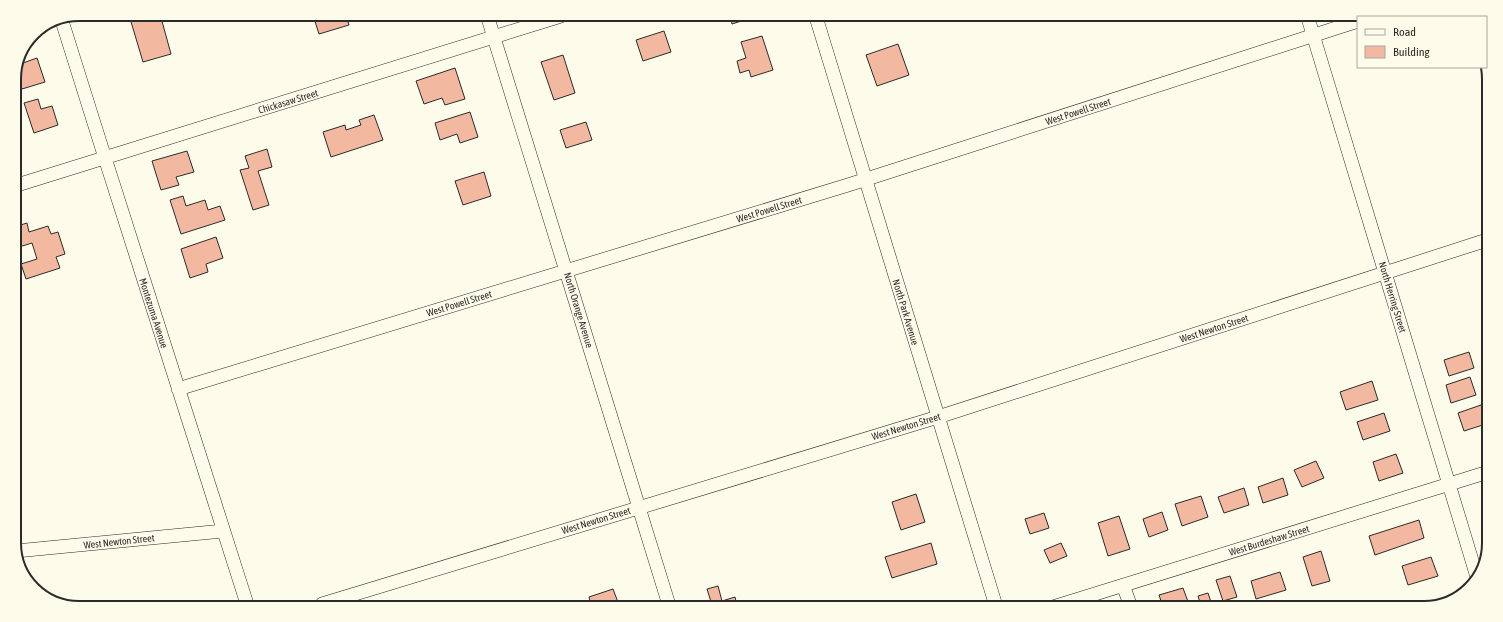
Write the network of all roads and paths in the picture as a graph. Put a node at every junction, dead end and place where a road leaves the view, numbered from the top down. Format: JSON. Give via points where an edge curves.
{"nodes":[{"id":1,"x":489,"y":21,"type":"edge"},
{"id":2,"x":544,"y":21,"type":"edge"},
{"id":3,"x":817,"y":21,"type":"edge"},
{"id":4,"x":1309,"y":21,"type":"edge"},
{"id":5,"x":1357,"y":21,"type":"edge"},
{"id":6,"x":63,"y":23,"type":"edge"},
{"id":7,"x":1313,"y":35,"type":"junction"},
{"id":8,"x":494,"y":36,"type":"junction"},
{"id":9,"x":104,"y":158,"type":"junction"},
{"id":10,"x":865,"y":179,"type":"junction"},
{"id":11,"x":21,"y":184,"type":"edge"},
{"id":12,"x":1482,"y":242,"type":"edge"},
{"id":13,"x":567,"y":270,"type":"junction"},
{"id":14,"x":1385,"y":272,"type":"junction"},
{"id":15,"x":178,"y":389,"type":"junction"},
{"id":16,"x":938,"y":417,"type":"junction"},
{"id":17,"x":1482,"y":474,"type":"edge"},
{"id":18,"x":1449,"y":484,"type":"junction"},
{"id":19,"x":640,"y":506,"type":"junction"},
{"id":20,"x":223,"y":531,"type":"junction"},
{"id":21,"x":21,"y":550,"type":"edge"},
{"id":22,"x":1475,"y":570,"type":"edge"},
{"id":23,"x":1123,"y":585,"type":"junction"},
{"id":24,"x":246,"y":601,"type":"edge"},
{"id":25,"x":332,"y":601,"type":"edge"},
{"id":26,"x":668,"y":601,"type":"edge"},
{"id":27,"x":994,"y":601,"type":"edge"},
{"id":28,"x":1072,"y":601,"type":"edge"},
{"id":29,"x":1129,"y":601,"type":"edge"}],
"edges":[{"from":1,"to":8,"type":"street","name":"North Orange Avenue"},
{"from":2,"to":8,"type":"street","name":"Chickasaw Street"},
{"from":3,"to":10,"type":"street","name":"North Park Avenue"},
{"from":4,"to":7,"type":"street","name":"North Herring Street"},
{"from":5,"to":7,"type":"street","name":"West Powell Street"},
{"from":6,"to":9,"type":"street","name":"Montezuma Avenue"},
{"from":7,"to":10,"type":"street","name":"West Powell Street"},
{"from":7,"to":14,"type":"street","name":"North Herring Street"},
{"from":8,"to":9,"type":"street","name":"Chickasaw Street"},
{"from":8,"to":13,"type":"street","name":"North Orange Avenue"},
{"from":9,"to":11,"type":"street","name":"Chickasaw Street"},
{"from":9,"to":15,"type":"street","name":"Montezuma Avenue"},
{"from":10,"to":13,"type":"street","name":"West Powell Street"},
{"from":10,"to":16,"type":"street","name":"North Park Avenue"},
{"from":12,"to":14,"type":"street","name":"West Newton Street"},
{"from":13,"to":15,"type":"street","name":"West Powell Street"},
{"from":13,"to":19,"type":"street","name":"North Orange Avenue"},
{"from":14,"to":16,"type":"street","name":"West Newton Street"},
{"from":14,"to":18,"type":"street","name":"North Herring Street"},
{"from":15,"to":20,"type":"street","name":"Montezuma Avenue"},
{"from":16,"to":19,"type":"street","name":"West Newton Street"},
{"from":16,"to":27,"type":"street","name":"North Park Avenue"},
{"from":17,"to":18,"type":"street","name":"West Burdeshaw Street"},
{"from":18,"to":22,"type":"street","name":"North Herring Street"},
{"from":18,"to":23,"type":"street","name":"West Burdeshaw Street"},
{"from":19,"to":25,"type":"street","name":"West Newton Street"},
{"from":19,"to":26,"type":"street","name":"North Orange Avenue"},
{"from":20,"to":21,"type":"street","name":"West Newton Street"},
{"from":20,"to":24,"type":"street","name":"Montezuma Avenue"},
{"from":23,"to":28,"type":"street","name":"West Burdeshaw Street"},
{"from":23,"to":29,"type":"street"}]}
